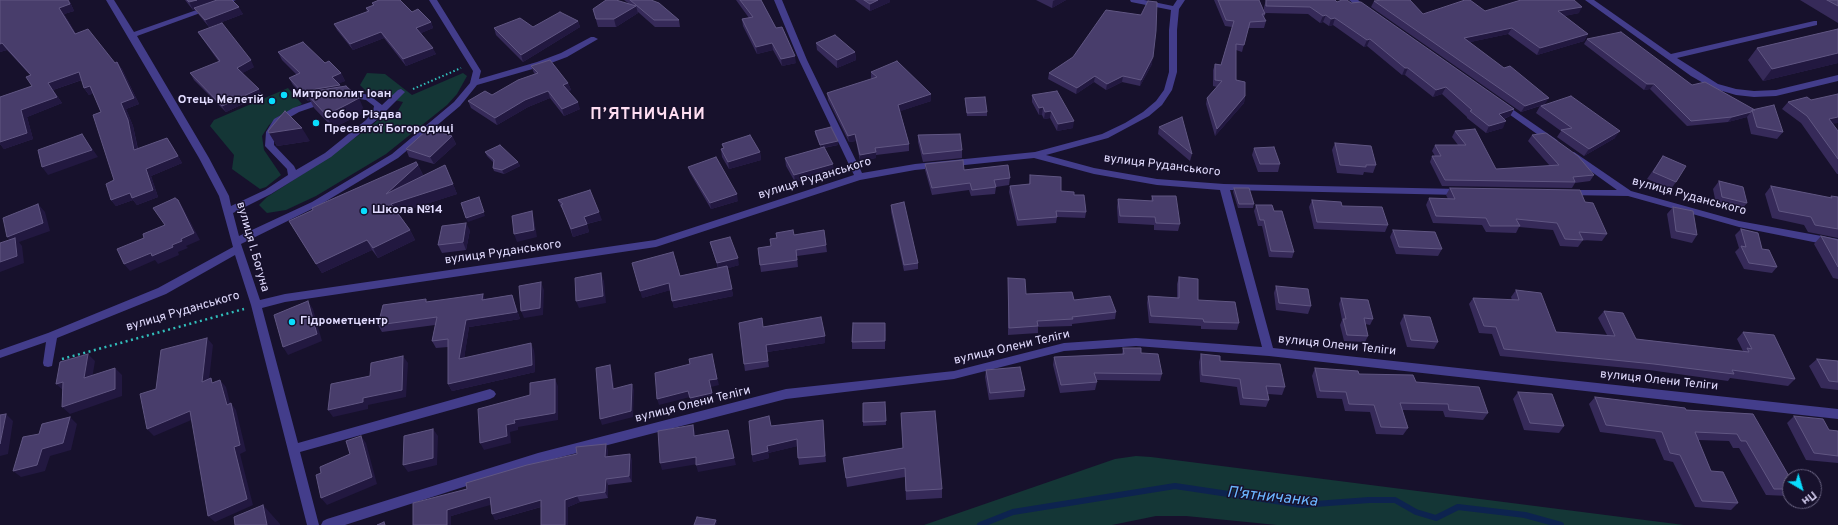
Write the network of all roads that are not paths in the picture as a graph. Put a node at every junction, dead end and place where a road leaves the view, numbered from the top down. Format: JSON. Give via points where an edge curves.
{"nodes":[{"id":1,"x":110,"y":0,"type":"edge"},
{"id":2,"x":232,"y":0,"type":"edge"},
{"id":3,"x":433,"y":0,"type":"edge"},
{"id":4,"x":778,"y":0,"type":"edge"},
{"id":5,"x":1134,"y":0,"type":"edge"},
{"id":6,"x":1181,"y":0,"type":"edge"},
{"id":7,"x":1353,"y":0,"type":"edge"},
{"id":8,"x":1589,"y":0,"type":"edge"},
{"id":9,"x":1175,"y":9,"type":"junction"},
{"id":10,"x":1371,"y":14,"type":"edge"},
{"id":11,"x":1814,"y":23,"type":"dead end"},
{"id":12,"x":132,"y":35,"type":"junction"},
{"id":13,"x":594,"y":39,"type":"dead end"},
{"id":14,"x":1670,"y":57,"type":"junction"},
{"id":15,"x":1838,"y":78,"type":"edge"},
{"id":16,"x":474,"y":83,"type":"junction"},
{"id":17,"x":401,"y":92,"type":"road end"},
{"id":18,"x":1493,"y":99,"type":"edge"},
{"id":19,"x":369,"y":122,"type":"junction"},
{"id":20,"x":1034,"y":155,"type":"junction"},
{"id":21,"x":292,"y":177,"type":"junction"},
{"id":22,"x":859,"y":177,"type":"junction"},
{"id":23,"x":1224,"y":187,"type":"junction"},
{"id":24,"x":1467,"y":192,"type":"edge"},
{"id":25,"x":1559,"y":193,"type":"edge"},
{"id":26,"x":1628,"y":193,"type":"junction"},
{"id":27,"x":228,"y":212,"type":"junction"},
{"id":28,"x":1838,"y":243,"type":"edge"},
{"id":29,"x":237,"y":245,"type":"junction"},
{"id":30,"x":256,"y":305,"type":"junction"},
{"id":31,"x":52,"y":336,"type":"junction"},
{"id":32,"x":1269,"y":352,"type":"junction"},
{"id":33,"x":0,"y":354,"type":"edge"},
{"id":34,"x":48,"y":363,"type":"road end"},
{"id":35,"x":490,"y":394,"type":"dead end"},
{"id":36,"x":1838,"y":414,"type":"edge"},
{"id":37,"x":293,"y":449,"type":"junction"},
{"id":38,"x":313,"y":525,"type":"edge"},
{"id":39,"x":327,"y":525,"type":"edge"}],
"edges":[{"from":1,"to":12,"type":"street","name":"вулиця І. Богуна"},
{"from":2,"to":12,"type":"street"},
{"from":3,"to":16,"type":"street","via":[[477,71]]},
{"from":4,"to":22,"type":"street","via":[[803,60]]},
{"from":5,"to":9,"type":"street"},
{"from":6,"to":9,"type":"street"},
{"from":7,"to":10,"type":"street"},
{"from":8,"to":14,"type":"street"},
{"from":9,"to":20,"type":"street","via":[[1173,72],[1168,90],[1158,103],[1146,114],[1104,136]]},
{"from":11,"to":14,"type":"street"},
{"from":12,"to":27,"type":"street","name":"вулиця І. Богуна","via":[[204,158],[224,196]]},
{"from":13,"to":16,"type":"street","via":[[540,64]]},
{"from":14,"to":15,"type":"street","via":[[1715,86],[1736,92],[1776,93]]},
{"from":16,"to":29,"type":"street","via":[[457,104],[395,156],[315,204]]},
{"from":17,"to":19,"type":"street"},
{"from":18,"to":26,"type":"street"},
{"from":19,"to":21,"type":"street","via":[[328,155]]},
{"from":19,"to":21,"type":"street","via":[[377,112],[378,105],[369,98],[354,95],[320,101],[277,121],[270,132],[269,146],[291,168]]},
{"from":20,"to":22,"type":"street","name":"вулиця Руданського","via":[[915,167]]},
{"from":20,"to":23,"type":"street","name":"вулиця Руданського","via":[[1101,173],[1157,182]]},
{"from":21,"to":27,"type":"street"},
{"from":22,"to":30,"type":"street","name":"вулиця Руданського","via":[[656,243],[285,298]]},
{"from":23,"to":24,"type":"street","name":"вулиця Руданського"},
{"from":23,"to":32,"type":"street"},
{"from":25,"to":26,"type":"street","name":"вулиця Руданського"},
{"from":26,"to":28,"type":"street","name":"вулиця Руданського","via":[[1739,224]]},
{"from":27,"to":29,"type":"street","name":"вулиця І. Богуна"},
{"from":29,"to":30,"type":"street","name":"вулиця І. Богуна"},
{"from":29,"to":31,"type":"street","via":[[162,291]]},
{"from":30,"to":37,"type":"street","name":"вулиця І. Богуна"},
{"from":31,"to":33,"type":"street"},
{"from":31,"to":34,"type":"street"},
{"from":32,"to":36,"type":"street","name":"вулиця Олени Теліги"},
{"from":32,"to":39,"type":"street","name":"вулиця Олени Теліги","via":[[1136,342],[1064,347],[954,375],[786,394],[538,458]]},
{"from":35,"to":37,"type":"street"},
{"from":37,"to":38,"type":"street","name":"вулиця І. Богуна"}]}
